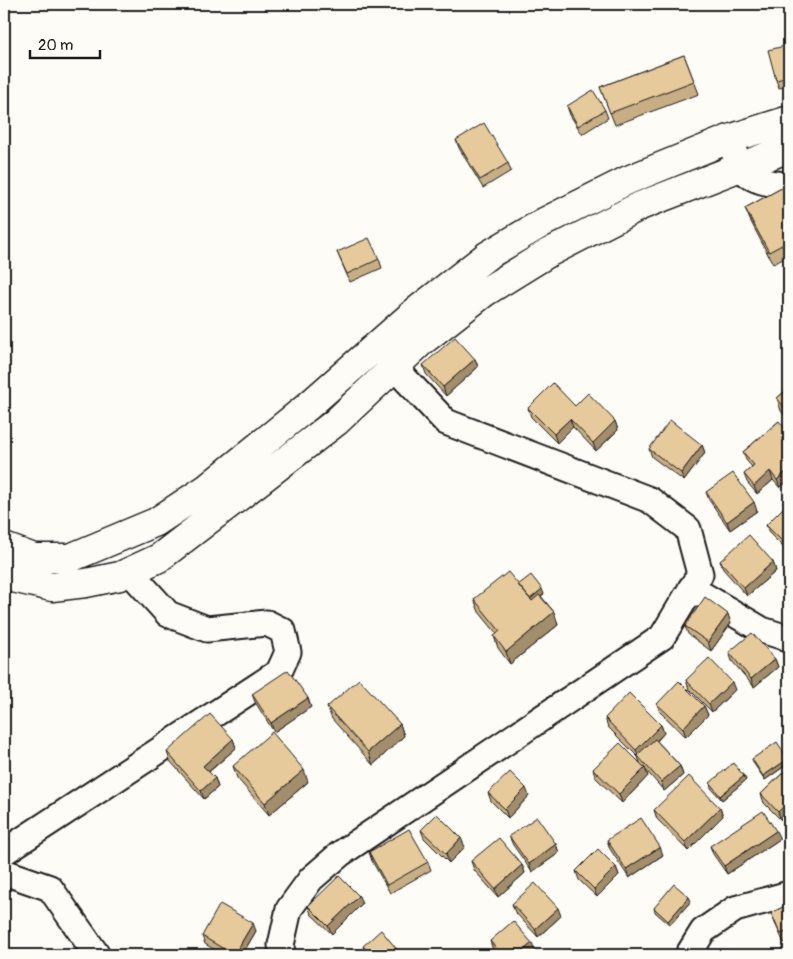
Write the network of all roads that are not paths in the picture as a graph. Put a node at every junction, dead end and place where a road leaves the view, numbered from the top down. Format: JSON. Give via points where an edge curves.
{"nodes":[{"id":1,"x":789,"y":120,"type":"edge"},
{"id":2,"x":729,"y":139,"type":"junction"},
{"id":3,"x":789,"y":148,"type":"edge"},
{"id":4,"x":740,"y":166,"type":"junction"},
{"id":5,"x":789,"y":185,"type":"edge"},
{"id":6,"x":377,"y":345,"type":"junction"},
{"id":7,"x":394,"y":367,"type":"junction"},
{"id":8,"x":4,"y":547,"type":"edge"},
{"id":9,"x":130,"y":572,"type":"junction"},
{"id":10,"x":4,"y":576,"type":"edge"},
{"id":11,"x":691,"y":588,"type":"junction"},
{"id":12,"x":789,"y":640,"type":"edge"},
{"id":13,"x":4,"y":852,"type":"edge"},
{"id":14,"x":4,"y":872,"type":"edge"},
{"id":15,"x":789,"y":894,"type":"edge"},
{"id":16,"x":98,"y":955,"type":"edge"},
{"id":17,"x":282,"y":955,"type":"edge"},
{"id":18,"x":688,"y":955,"type":"edge"}],
"edges":[{"from":1,"to":2,"type":"main road"},
{"from":2,"to":4,"type":"street"},
{"from":2,"to":6,"type":"main road","via":[[628,180],[544,222],[488,255]]},
{"from":3,"to":4,"type":"main road"},
{"from":4,"to":5,"type":"street","via":[[751,177]]},
{"from":4,"to":7,"type":"main road","via":[[640,206],[548,253],[485,292]]},
{"from":6,"to":7,"type":"street"},
{"from":6,"to":8,"type":"main road","via":[[206,489],[156,522],[70,558],[34,558]]},
{"from":7,"to":9,"type":"main road","via":[[336,422],[159,558]]},
{"from":7,"to":11,"type":"street","via":[[446,422],[650,500],[688,529],[700,574]]},
{"from":9,"to":10,"type":"main road","via":[[52,587]]},
{"from":9,"to":13,"type":"street","via":[[168,614],[207,629],[267,623],[283,631],[288,652],[279,672]]},
{"from":11,"to":12,"type":"street","via":[[762,630]]},
{"from":11,"to":17,"type":"street","via":[[662,637],[340,854],[311,879],[289,909]]},
{"from":14,"to":16,"type":"street","via":[[50,888]]},
{"from":15,"to":18,"type":"street","via":[[735,909],[703,930]]}]}
